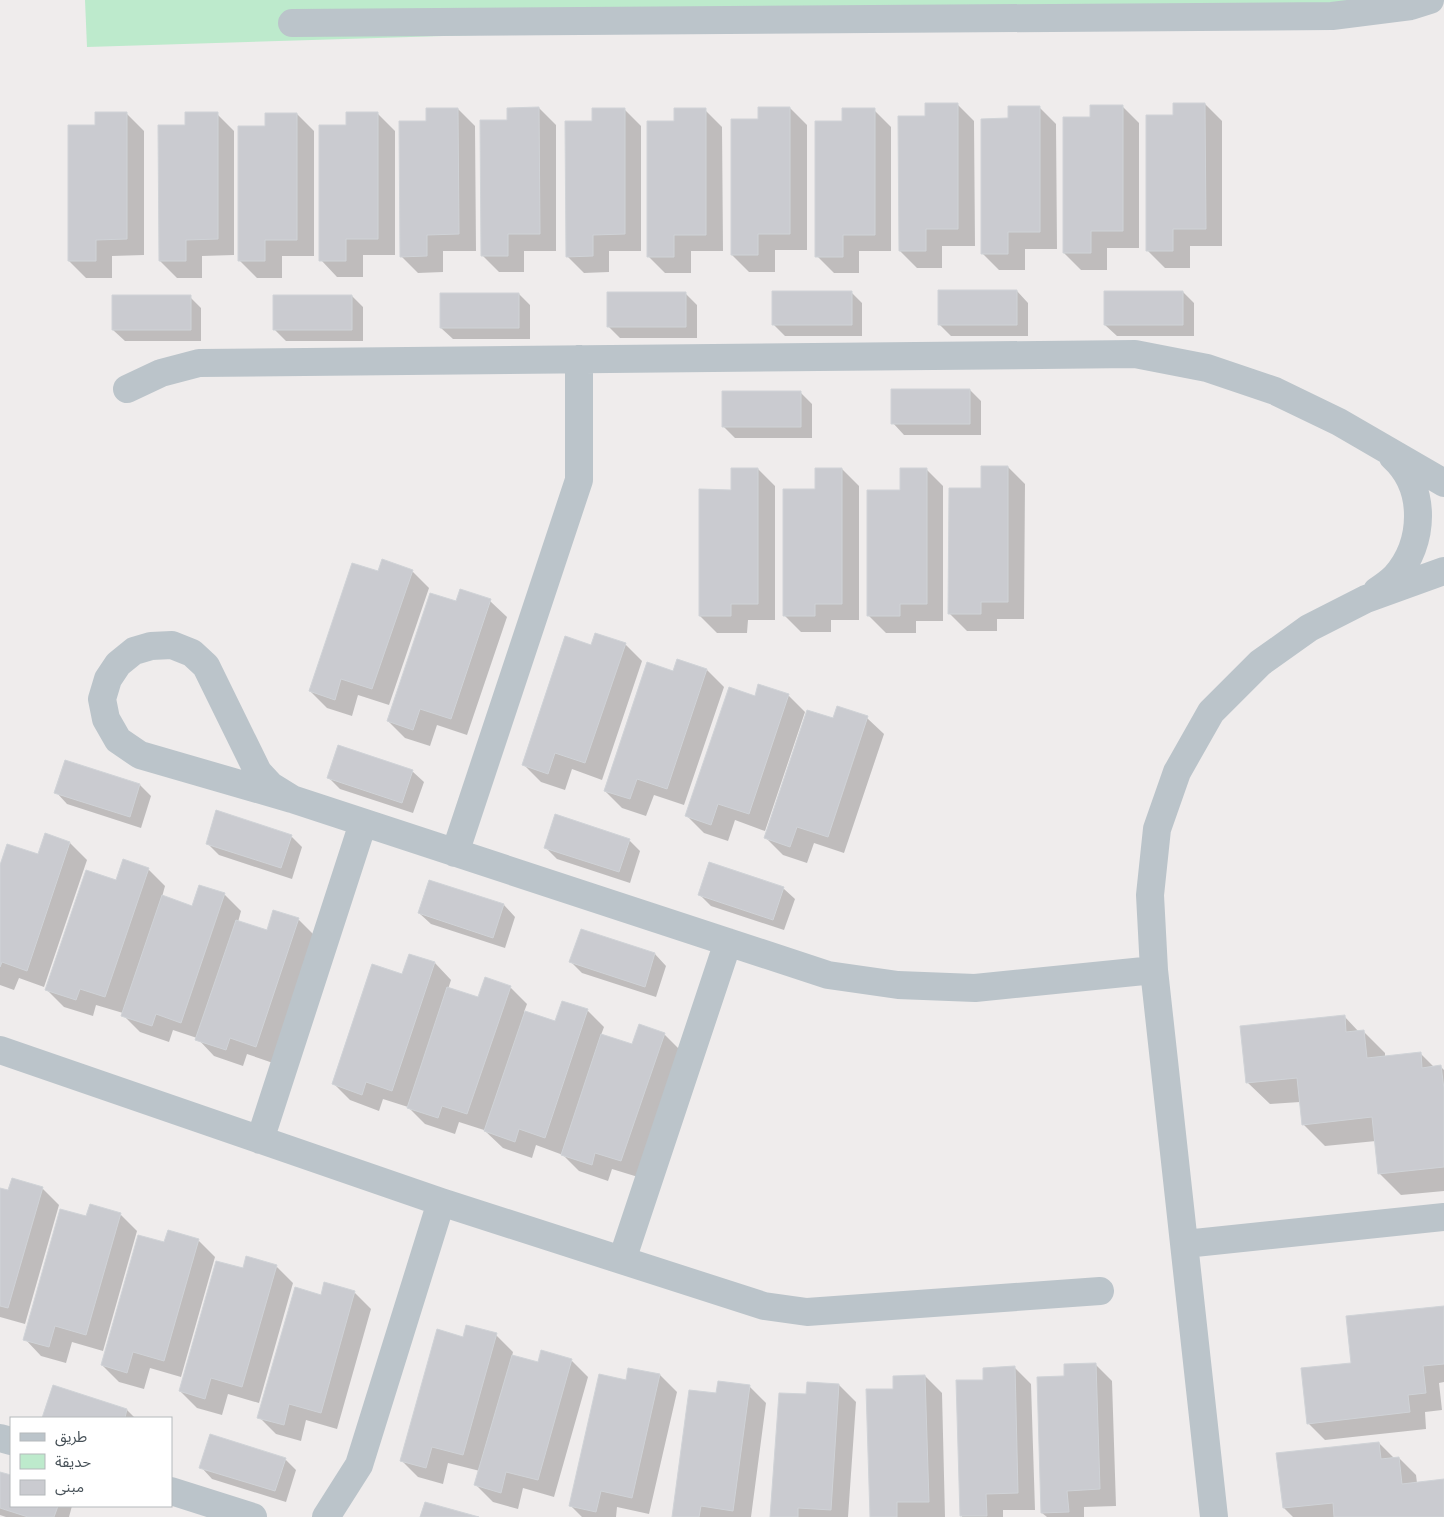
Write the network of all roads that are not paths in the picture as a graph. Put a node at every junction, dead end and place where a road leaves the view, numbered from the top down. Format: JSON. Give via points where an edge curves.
{"nodes":[{"id":1,"x":1430,"y":0,"type":"edge"},
{"id":2,"x":292,"y":23,"type":"dead end"},
{"id":3,"x":579,"y":359,"type":"junction"},
{"id":4,"x":127,"y":389,"type":"dead end"},
{"id":5,"x":1382,"y":447,"type":"junction"},
{"id":6,"x":1444,"y":483,"type":"edge"},
{"id":7,"x":1444,"y":570,"type":"edge"},
{"id":8,"x":1366,"y":600,"type":"junction"},
{"id":9,"x":292,"y":800,"type":"junction"},
{"id":10,"x":364,"y":823,"type":"junction"},
{"id":11,"x":455,"y":852,"type":"junction"},
{"id":12,"x":728,"y":942,"type":"junction"},
{"id":13,"x":1154,"y":970,"type":"junction"},
{"id":14,"x":0,"y":1050,"type":"edge"},
{"id":15,"x":260,"y":1140,"type":"junction"},
{"id":16,"x":441,"y":1202,"type":"junction"},
{"id":17,"x":1444,"y":1217,"type":"edge"},
{"id":18,"x":1185,"y":1244,"type":"junction"},
{"id":19,"x":622,"y":1260,"type":"junction"},
{"id":20,"x":1100,"y":1291,"type":"dead end"},
{"id":21,"x":172,"y":1491,"type":"edge"},
{"id":22,"x":253,"y":1517,"type":"edge"},
{"id":23,"x":326,"y":1517,"type":"edge"},
{"id":24,"x":1214,"y":1517,"type":"edge"}],
"edges":[{"from":1,"to":2,"type":"street","via":[[1411,6],[1332,16]]},
{"from":3,"to":4,"type":"street","via":[[198,363],[161,373]]},
{"from":3,"to":5,"type":"street","via":[[1135,354],[1207,368],[1275,391]]},
{"from":3,"to":11,"type":"street","via":[[579,480]]},
{"from":5,"to":6,"type":"street"},
{"from":5,"to":8,"type":"street","via":[[1403,466],[1412,484],[1418,504],[1418,526],[1414,546],[1395,578]]},
{"from":7,"to":8,"type":"street"},
{"from":8,"to":13,"type":"street","via":[[1309,628],[1260,663],[1211,712],[1177,772],[1158,829],[1150,895]]},
{"from":9,"to":9,"type":"street","via":[[140,755],[118,740],[106,719],[102,699],[108,679],[118,664],[134,651],[151,646],[172,645],[192,653],[206,666],[258,772]]},
{"from":9,"to":10,"type":"street"},
{"from":10,"to":11,"type":"street"},
{"from":10,"to":15,"type":"street"},
{"from":11,"to":12,"type":"street"},
{"from":12,"to":13,"type":"street","via":[[828,975],[898,985],[975,988]]},
{"from":12,"to":19,"type":"street"},
{"from":13,"to":18,"type":"street"},
{"from":14,"to":15,"type":"street"},
{"from":15,"to":16,"type":"street"},
{"from":16,"to":19,"type":"street"},
{"from":16,"to":23,"type":"street","via":[[358,1466]]},
{"from":17,"to":18,"type":"street"},
{"from":18,"to":24,"type":"street"},
{"from":19,"to":20,"type":"street","via":[[764,1306],[807,1312]]},
{"from":21,"to":22,"type":"street"}]}
